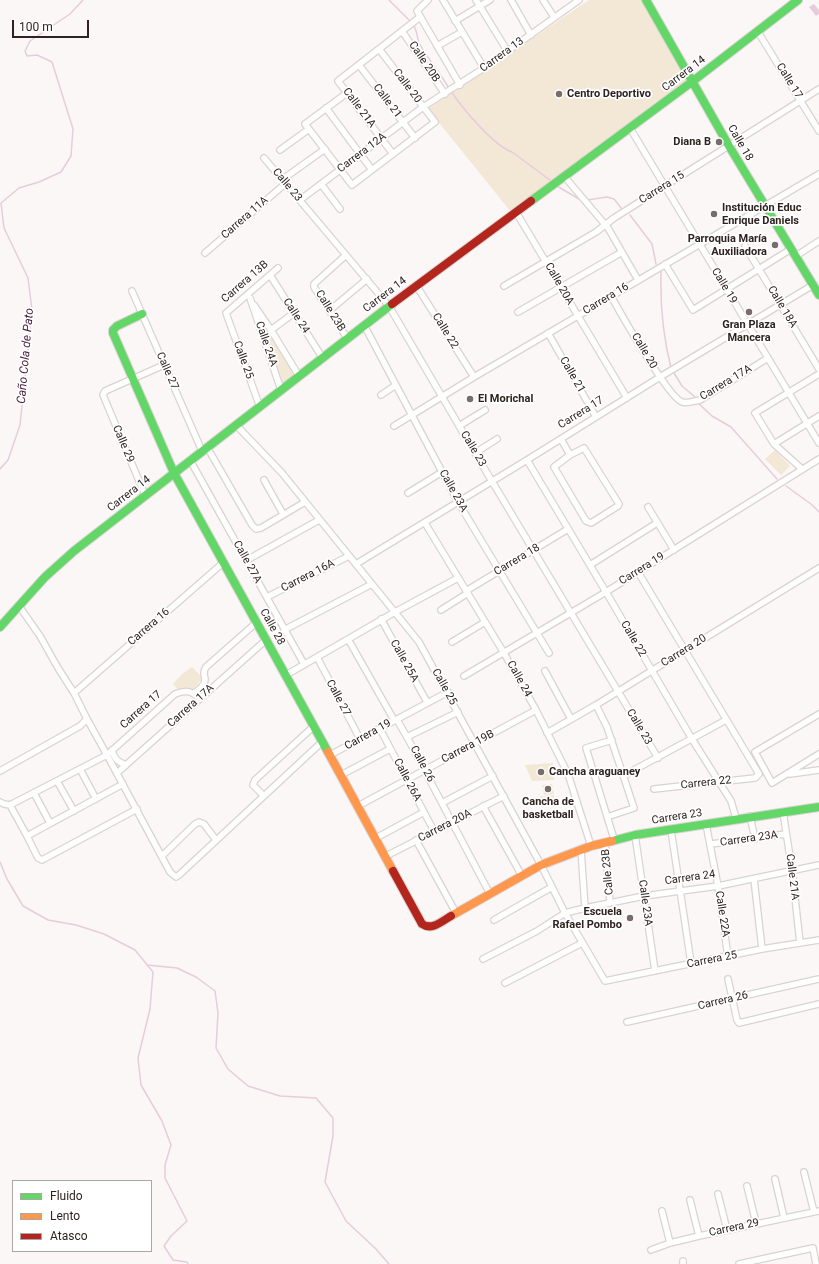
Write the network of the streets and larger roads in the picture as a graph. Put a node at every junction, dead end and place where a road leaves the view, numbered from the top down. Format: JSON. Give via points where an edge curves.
{"nodes":[{"id":1,"x":428,"y":0,"type":"edge"},
{"id":2,"x":443,"y":0,"type":"edge"},
{"id":3,"x":476,"y":0,"type":"edge"},
{"id":4,"x":490,"y":0,"type":"edge"},
{"id":5,"x":511,"y":0,"type":"edge"},
{"id":6,"x":543,"y":0,"type":"edge"},
{"id":7,"x":646,"y":0,"type":"edge"},
{"id":8,"x":798,"y":0,"type":"edge"},
{"id":9,"x":577,"y":1,"type":"edge"},
{"id":10,"x":480,"y":6,"type":"junction"},
{"id":11,"x":420,"y":17,"type":"junction"},
{"id":12,"x":554,"y":17,"type":"junction"},
{"id":13,"x":455,"y":21,"type":"junction"},
{"id":14,"x":402,"y":31,"type":"junction"},
{"id":15,"x":462,"y":32,"type":"junction"},
{"id":16,"x":758,"y":32,"type":"junction"},
{"id":17,"x":531,"y":35,"type":"junction"},
{"id":18,"x":437,"y":46,"type":"junction"},
{"id":19,"x":379,"y":49,"type":"junction"},
{"id":20,"x":508,"y":52,"type":"junction"},
{"id":21,"x":359,"y":64,"type":"junction"},
{"id":22,"x":484,"y":68,"type":"junction"},
{"id":23,"x":693,"y":81,"type":"junction"},
{"id":24,"x":459,"y":85,"type":"junction"},
{"id":25,"x":819,"y":89,"type":"edge"},
{"id":26,"x":347,"y":92,"type":"junction"},
{"id":27,"x":446,"y":94,"type":"junction"},
{"id":28,"x":800,"y":100,"type":"junction"},
{"id":29,"x":423,"y":107,"type":"junction"},
{"id":30,"x":326,"y":108,"type":"junction"},
{"id":31,"x":403,"y":122,"type":"junction"},
{"id":32,"x":307,"y":127,"type":"junction"},
{"id":33,"x":630,"y":128,"type":"junction"},
{"id":34,"x":819,"y":131,"type":"edge"},
{"id":35,"x":382,"y":138,"type":"junction"},
{"id":36,"x":414,"y":138,"type":"junction"},
{"id":37,"x":729,"y":146,"type":"junction"},
{"id":38,"x":325,"y":149,"type":"junction"},
{"id":39,"x":280,"y":150,"type":"dead end"},
{"id":40,"x":360,"y":154,"type":"junction"},
{"id":41,"x":393,"y":154,"type":"junction"},
{"id":42,"x":264,"y":158,"type":"dead end"},
{"id":43,"x":340,"y":170,"type":"junction"},
{"id":44,"x":372,"y":170,"type":"junction"},
{"id":45,"x":819,"y":174,"type":"edge"},
{"id":46,"x":564,"y":176,"type":"junction"},
{"id":47,"x":284,"y":181,"type":"junction"},
{"id":48,"x":321,"y":184,"type":"junction"},
{"id":49,"x":665,"y":187,"type":"junction"},
{"id":50,"x":300,"y":200,"type":"junction"},
{"id":51,"x":765,"y":205,"type":"junction"},
{"id":52,"x":340,"y":209,"type":"dead end"},
{"id":53,"x":516,"y":212,"type":"junction"},
{"id":54,"x":604,"y":225,"type":"junction"},
{"id":55,"x":819,"y":241,"type":"edge"},
{"id":56,"x":698,"y":244,"type":"junction"},
{"id":57,"x":745,"y":246,"type":"dead end"},
{"id":58,"x":622,"y":252,"type":"junction"},
{"id":59,"x":205,"y":253,"type":"dead end"},
{"id":60,"x":793,"y":253,"type":"junction"},
{"id":61,"x":346,"y":255,"type":"junction"},
{"id":62,"x":546,"y":262,"type":"junction"},
{"id":63,"x":665,"y":264,"type":"junction"},
{"id":64,"x":278,"y":268,"type":"dead end"},
{"id":65,"x":759,"y":270,"type":"junction"},
{"id":66,"x":270,"y":276,"type":"junction"},
{"id":67,"x":367,"y":279,"type":"junction"},
{"id":68,"x":638,"y":280,"type":"junction"},
{"id":69,"x":816,"y":283,"type":"edge"},
{"id":70,"x":416,"y":285,"type":"junction"},
{"id":71,"x":504,"y":286,"type":"dead end"},
{"id":72,"x":562,"y":288,"type":"junction"},
{"id":73,"x":726,"y":290,"type":"junction"},
{"id":74,"x":132,"y":291,"type":"dead end"},
{"id":75,"x":819,"y":294,"type":"edge"},
{"id":76,"x":249,"y":296,"type":"junction"},
{"id":77,"x":611,"y":296,"type":"junction"},
{"id":78,"x":781,"y":305,"type":"junction"},
{"id":79,"x":389,"y":306,"type":"junction"},
{"id":80,"x":329,"y":311,"type":"junction"},
{"id":81,"x":518,"y":312,"type":"dead end"},
{"id":82,"x":226,"y":313,"type":"joint"},
{"id":83,"x":294,"y":313,"type":"junction"},
{"id":84,"x":142,"y":314,"type":"junction"},
{"id":85,"x":578,"y":316,"type":"junction"},
{"id":86,"x":364,"y":325,"type":"junction"},
{"id":87,"x":748,"y":325,"type":"junction"},
{"id":88,"x":271,"y":330,"type":"junction"},
{"id":89,"x":548,"y":333,"type":"junction"},
{"id":90,"x":347,"y":338,"type":"junction"},
{"id":91,"x":322,"y":357,"type":"junction"},
{"id":92,"x":768,"y":358,"type":"junction"},
{"id":93,"x":164,"y":364,"type":"junction"},
{"id":94,"x":819,"y":369,"type":"edge"},
{"id":95,"x":819,"y":374,"type":"edge"},
{"id":96,"x":299,"y":376,"type":"junction"},
{"id":97,"x":474,"y":376,"type":"junction"},
{"id":98,"x":660,"y":377,"type":"junction"},
{"id":99,"x":133,"y":378,"type":"junction"},
{"id":100,"x":396,"y":385,"type":"junction"},
{"id":101,"x":281,"y":390,"type":"junction"},
{"id":102,"x":789,"y":393,"type":"junction"},
{"id":103,"x":381,"y":395,"type":"dead end"},
{"id":104,"x":442,"y":397,"type":"junction"},
{"id":105,"x":627,"y":398,"type":"junction"},
{"id":106,"x":682,"y":402,"type":"joint"},
{"id":107,"x":260,"y":407,"type":"junction"},
{"id":108,"x":485,"y":410,"type":"dead end"},
{"id":109,"x":412,"y":415,"type":"junction"},
{"id":110,"x":819,"y":416,"type":"edge"},
{"id":111,"x":596,"y":417,"type":"junction"},
{"id":112,"x":807,"y":424,"type":"junction"},
{"id":113,"x":236,"y":425,"type":"junction"},
{"id":114,"x":394,"y":426,"type":"dead end"},
{"id":115,"x":459,"y":426,"type":"junction"},
{"id":116,"x":497,"y":439,"type":"dead end"},
{"id":117,"x":561,"y":439,"type":"junction"},
{"id":118,"x":819,"y":443,"type":"edge"},
{"id":119,"x":774,"y":444,"type":"junction"},
{"id":120,"x":205,"y":449,"type":"junction"},
{"id":121,"x":475,"y":453,"type":"junction"},
{"id":122,"x":570,"y":455,"type":"junction"},
{"id":123,"x":819,"y":459,"type":"edge"},
{"id":124,"x":190,"y":460,"type":"junction"},
{"id":125,"x":527,"y":460,"type":"junction"},
{"id":126,"x":802,"y":469,"type":"junction"},
{"id":127,"x":442,"y":472,"type":"junction"},
{"id":128,"x":174,"y":473,"type":"junction"},
{"id":129,"x":264,"y":480,"type":"dead end"},
{"id":130,"x":492,"y":481,"type":"junction"},
{"id":131,"x":408,"y":493,"type":"dead end"},
{"id":132,"x":145,"y":495,"type":"junction"},
{"id":133,"x":305,"y":502,"type":"junction"},
{"id":134,"x":458,"y":502,"type":"junction"},
{"id":135,"x":648,"y":507,"type":"dead end"},
{"id":136,"x":283,"y":514,"type":"junction"},
{"id":137,"x":319,"y":520,"type":"junction"},
{"id":138,"x":425,"y":523,"type":"junction"},
{"id":139,"x":657,"y":523,"type":"junction"},
{"id":140,"x":568,"y":529,"type":"junction"},
{"id":141,"x":533,"y":550,"type":"junction"},
{"id":142,"x":674,"y":550,"type":"junction"},
{"id":143,"x":349,"y":556,"type":"junction"},
{"id":144,"x":246,"y":560,"type":"junction"},
{"id":145,"x":224,"y":562,"type":"junction"},
{"id":146,"x":356,"y":564,"type":"junction"},
{"id":147,"x":590,"y":565,"type":"junction"},
{"id":148,"x":819,"y":568,"type":"edge"},
{"id":149,"x":500,"y":570,"type":"junction"},
{"id":150,"x":638,"y":572,"type":"junction"},
{"id":151,"x":458,"y":578,"type":"junction"},
{"id":152,"x":372,"y":584,"type":"junction"},
{"id":153,"x":467,"y":592,"type":"junction"},
{"id":154,"x":606,"y":592,"type":"junction"},
{"id":155,"x":266,"y":597,"type":"junction"},
{"id":156,"x":19,"y":606,"type":"junction"},
{"id":157,"x":441,"y":610,"type":"dead end"},
{"id":158,"x":395,"y":612,"type":"junction"},
{"id":159,"x":571,"y":613,"type":"junction"},
{"id":160,"x":381,"y":619,"type":"junction"},
{"id":161,"x":257,"y":622,"type":"junction"},
{"id":162,"x":485,"y":622,"type":"junction"},
{"id":163,"x":0,"y":627,"type":"edge"},
{"id":164,"x":284,"y":630,"type":"junction"},
{"id":165,"x":537,"y":633,"type":"junction"},
{"id":166,"x":348,"y":638,"type":"junction"},
{"id":167,"x":266,"y":639,"type":"junction"},
{"id":168,"x":452,"y":642,"type":"dead end"},
{"id":169,"x":685,"y":651,"type":"junction"},
{"id":170,"x":504,"y":653,"type":"junction"},
{"id":171,"x":549,"y":653,"type":"dead end"},
{"id":172,"x":317,"y":656,"type":"junction"},
{"id":173,"x":304,"y":664,"type":"junction"},
{"id":174,"x":545,"y":671,"type":"dead end"},
{"id":175,"x":652,"y":671,"type":"junction"},
{"id":176,"x":286,"y":675,"type":"junction"},
{"id":177,"x":464,"y":676,"type":"dead end"},
{"id":178,"x":205,"y":680,"type":"junction"},
{"id":179,"x":218,"y":682,"type":"junction"},
{"id":180,"x":618,"y":691,"type":"junction"},
{"id":181,"x":448,"y":692,"type":"junction"},
{"id":182,"x":74,"y":693,"type":"junction"},
{"id":183,"x":194,"y":693,"type":"junction"},
{"id":184,"x":199,"y":699,"type":"junction"},
{"id":185,"x":427,"y":702,"type":"junction"},
{"id":186,"x":596,"y":705,"type":"junction"},
{"id":187,"x":536,"y":710,"type":"junction"},
{"id":188,"x":458,"y":712,"type":"junction"},
{"id":189,"x":819,"y":714,"type":"edge"},
{"id":190,"x":86,"y":719,"type":"junction"},
{"id":191,"x":571,"y":719,"type":"junction"},
{"id":192,"x":394,"y":720,"type":"junction"},
{"id":193,"x":726,"y":720,"type":"junction"},
{"id":194,"x":314,"y":726,"type":"junction"},
{"id":195,"x":380,"y":729,"type":"junction"},
{"id":196,"x":547,"y":733,"type":"junction"},
{"id":197,"x":407,"y":737,"type":"junction"},
{"id":198,"x":360,"y":739,"type":"junction"},
{"id":199,"x":692,"y":739,"type":"junction"},
{"id":200,"x":612,"y":740,"type":"junction"},
{"id":201,"x":323,"y":741,"type":"junction"},
{"id":202,"x":475,"y":743,"type":"junction"},
{"id":203,"x":390,"y":748,"type":"junction"},
{"id":204,"x":112,"y":750,"type":"junction"},
{"id":205,"x":819,"y":754,"type":"edge"},
{"id":206,"x":107,"y":755,"type":"junction"},
{"id":207,"x":330,"y":755,"type":"junction"},
{"id":208,"x":658,"y":758,"type":"junction"},
{"id":209,"x":126,"y":765,"type":"junction"},
{"id":210,"x":80,"y":769,"type":"junction"},
{"id":211,"x":425,"y":770,"type":"junction"},
{"id":212,"x":819,"y":770,"type":"edge"},
{"id":213,"x":0,"y":771,"type":"edge"},
{"id":214,"x":117,"y":773,"type":"junction"},
{"id":215,"x":787,"y":774,"type":"junction"},
{"id":216,"x":341,"y":775,"type":"junction"},
{"id":217,"x":493,"y":776,"type":"junction"},
{"id":218,"x":623,"y":776,"type":"junction"},
{"id":219,"x":406,"y":780,"type":"junction"},
{"id":220,"x":57,"y":781,"type":"junction"},
{"id":221,"x":719,"y":782,"type":"junction"},
{"id":222,"x":123,"y":784,"type":"junction"},
{"id":223,"x":654,"y":789,"type":"dead end"},
{"id":224,"x":34,"y":793,"type":"junction"},
{"id":225,"x":264,"y":796,"type":"junction"},
{"id":226,"x":504,"y":796,"type":"junction"},
{"id":227,"x":96,"y":799,"type":"junction"},
{"id":228,"x":0,"y":802,"type":"edge"},
{"id":229,"x":442,"y":802,"type":"junction"},
{"id":230,"x":10,"y":805,"type":"junction"},
{"id":231,"x":358,"y":806,"type":"junction"},
{"id":232,"x":483,"y":806,"type":"junction"},
{"id":233,"x":137,"y":809,"type":"junction"},
{"id":234,"x":819,"y":809,"type":"edge"},
{"id":235,"x":74,"y":811,"type":"junction"},
{"id":236,"x":424,"y":812,"type":"junction"},
{"id":237,"x":783,"y":812,"type":"junction"},
{"id":238,"x":750,"y":816,"type":"junction"},
{"id":239,"x":607,"y":817,"type":"junction"},
{"id":240,"x":736,"y":818,"type":"junction"},
{"id":241,"x":452,"y":822,"type":"junction"},
{"id":242,"x":50,"y":823,"type":"junction"},
{"id":243,"x":706,"y":824,"type":"junction"},
{"id":244,"x":671,"y":830,"type":"junction"},
{"id":245,"x":434,"y":831,"type":"junction"},
{"id":246,"x":786,"y":834,"type":"junction"},
{"id":247,"x":635,"y":835,"type":"junction"},
{"id":248,"x":27,"y":836,"type":"junction"},
{"id":249,"x":376,"y":838,"type":"junction"},
{"id":250,"x":614,"y":839,"type":"junction"},
{"id":251,"x":753,"y":839,"type":"junction"},
{"id":252,"x":216,"y":840,"type":"junction"},
{"id":253,"x":416,"y":840,"type":"junction"},
{"id":254,"x":605,"y":842,"type":"junction"},
{"id":255,"x":710,"y":844,"type":"junction"},
{"id":256,"x":591,"y":846,"type":"junction"},
{"id":257,"x":581,"y":850,"type":"junction"},
{"id":258,"x":162,"y":856,"type":"junction"},
{"id":259,"x":386,"y":856,"type":"junction"},
{"id":260,"x":541,"y":865,"type":"junction"},
{"id":261,"x":819,"y":865,"type":"edge"},
{"id":262,"x":792,"y":870,"type":"junction"},
{"id":263,"x":522,"y":876,"type":"junction"},
{"id":264,"x":754,"y":879,"type":"junction"},
{"id":265,"x":718,"y":886,"type":"junction"},
{"id":266,"x":552,"y":887,"type":"junction"},
{"id":267,"x":680,"y":890,"type":"junction"},
{"id":268,"x":490,"y":894,"type":"junction"},
{"id":269,"x":644,"y":896,"type":"junction"},
{"id":270,"x":610,"y":903,"type":"junction"},
{"id":271,"x":585,"y":908,"type":"junction"},
{"id":272,"x":456,"y":913,"type":"junction"},
{"id":273,"x":565,"y":914,"type":"junction"},
{"id":274,"x":494,"y":920,"type":"dead end"},
{"id":275,"x":819,"y":940,"type":"edge"},
{"id":276,"x":582,"y":943,"type":"junction"},
{"id":277,"x":800,"y":943,"type":"junction"},
{"id":278,"x":762,"y":949,"type":"junction"},
{"id":279,"x":728,"y":957,"type":"junction"},
{"id":280,"x":483,"y":959,"type":"dead end"},
{"id":281,"x":691,"y":963,"type":"junction"},
{"id":282,"x":655,"y":971,"type":"junction"},
{"id":283,"x":728,"y":979,"type":"dead end"},
{"id":284,"x":819,"y":979,"type":"edge"},
{"id":285,"x":605,"y":981,"type":"joint"},
{"id":286,"x":505,"y":983,"type":"dead end"},
{"id":287,"x":732,"y":999,"type":"junction"},
{"id":288,"x":819,"y":1004,"type":"edge"},
{"id":289,"x":627,"y":1022,"type":"dead end"},
{"id":290,"x":804,"y":1172,"type":"dead end"},
{"id":291,"x":775,"y":1179,"type":"dead end"},
{"id":292,"x":747,"y":1186,"type":"dead end"},
{"id":293,"x":718,"y":1194,"type":"dead end"},
{"id":294,"x":690,"y":1200,"type":"dead end"},
{"id":295,"x":662,"y":1211,"type":"dead end"},
{"id":296,"x":816,"y":1211,"type":"edge"},
{"id":297,"x":784,"y":1218,"type":"junction"},
{"id":298,"x":756,"y":1223,"type":"junction"},
{"id":299,"x":727,"y":1230,"type":"junction"},
{"id":300,"x":699,"y":1236,"type":"junction"},
{"id":301,"x":670,"y":1243,"type":"junction"},
{"id":302,"x":651,"y":1250,"type":"dead end"},
{"id":303,"x":739,"y":1264,"type":"edge"},
{"id":304,"x":816,"y":1264,"type":"edge"}],
"edges":[{"from":1,"to":11,"type":"street","via":[[417,11]]},
{"from":2,"to":13,"type":"street"},
{"from":3,"to":10,"type":"street"},
{"from":4,"to":10,"type":"street"},
{"from":5,"to":17,"type":"street"},
{"from":6,"to":12,"type":"street"},
{"from":7,"to":23,"type":"street","name":"Calle 18"},
{"from":8,"to":16,"type":"street","name":"Carrera 14"},
{"from":9,"to":12,"type":"street","name":"Carrera 13"},
{"from":10,"to":13,"type":"street"},
{"from":10,"to":20,"type":"street"},
{"from":11,"to":14,"type":"street"},
{"from":11,"to":18,"type":"street"},
{"from":12,"to":17,"type":"street","name":"Carrera 13"},
{"from":13,"to":15,"type":"street"},
{"from":14,"to":19,"type":"street"},
{"from":14,"to":27,"type":"street","name":"Calle 20B"},
{"from":15,"to":18,"type":"street"},
{"from":15,"to":22,"type":"street"},
{"from":16,"to":23,"type":"street","name":"Carrera 14"},
{"from":16,"to":28,"type":"street","name":"Calle 17"},
{"from":17,"to":20,"type":"street","name":"Carrera 13"},
{"from":18,"to":24,"type":"street"},
{"from":19,"to":21,"type":"street"},
{"from":19,"to":29,"type":"street","name":"Calle 20"},
{"from":20,"to":22,"type":"street","name":"Carrera 13"},
{"from":21,"to":26,"type":"street","name":"Calle 21A","via":[[338,81]]},
{"from":21,"to":31,"type":"street","name":"Calle 21"},
{"from":22,"to":24,"type":"street","name":"Carrera 13"},
{"from":23,"to":33,"type":"street","name":"Carrera 14"},
{"from":23,"to":37,"type":"street","name":"Calle 18"},
{"from":24,"to":27,"type":"street","name":"Carrera 13"},
{"from":25,"to":28,"type":"street","name":"Carrera 15"},
{"from":26,"to":30,"type":"street"},
{"from":26,"to":35,"type":"street","name":"Calle 21A"},
{"from":27,"to":29,"type":"street","name":"Carrera 13"},
{"from":28,"to":34,"type":"street","name":"Calle 17"},
{"from":28,"to":37,"type":"street","name":"Carrera 15"},
{"from":29,"to":31,"type":"street","name":"Carrera 12A"},
{"from":29,"to":36,"type":"street","name":"Calle 20","via":[[435,122]]},
{"from":30,"to":32,"type":"street"},
{"from":30,"to":40,"type":"street"},
{"from":31,"to":35,"type":"street","name":"Carrera 12A"},
{"from":31,"to":36,"type":"street","name":"Calle 21"},
{"from":32,"to":38,"type":"street"},
{"from":32,"to":39,"type":"street"},
{"from":33,"to":46,"type":"street","name":"Carrera 14"},
{"from":33,"to":49,"type":"street","name":"Calle 19"},
{"from":35,"to":40,"type":"street","name":"Carrera 12A"},
{"from":35,"to":41,"type":"street","name":"Calle 21A"},
{"from":36,"to":41,"type":"street"},
{"from":37,"to":49,"type":"street","name":"Carrera 15"},
{"from":37,"to":51,"type":"street","name":"Calle 18"},
{"from":38,"to":43,"type":"street"},
{"from":38,"to":47,"type":"street","name":"Carrera 11A"},
{"from":40,"to":43,"type":"street","name":"Carrera 12A"},
{"from":40,"to":44,"type":"street"},
{"from":41,"to":44,"type":"street"},
{"from":42,"to":47,"type":"street","name":"Calle 23"},
{"from":43,"to":44,"type":"street","via":[[352,185]]},
{"from":43,"to":48,"type":"street","name":"Carrera 12A"},
{"from":45,"to":51,"type":"street","name":"Carrera 16"},
{"from":46,"to":53,"type":"street","name":"Carrera 14"},
{"from":46,"to":54,"type":"street"},
{"from":47,"to":50,"type":"street","name":"Calle 23"},
{"from":47,"to":59,"type":"street","name":"Carrera 11A"},
{"from":48,"to":50,"type":"street","name":"Carrera 12A"},
{"from":48,"to":52,"type":"street"},
{"from":49,"to":54,"type":"street","name":"Carrera 15"},
{"from":49,"to":56,"type":"street","name":"Calle 19"},
{"from":50,"to":61,"type":"street","name":"Calle 23"},
{"from":51,"to":56,"type":"street","name":"Carrera 16"},
{"from":51,"to":60,"type":"street","name":"Calle 18"},
{"from":53,"to":62,"type":"street","name":"Calle 20A"},
{"from":53,"to":70,"type":"street","name":"Carrera 14"},
{"from":54,"to":58,"type":"street"},
{"from":54,"to":62,"type":"street","name":"Carrera 15"},
{"from":55,"to":60,"type":"street"},
{"from":56,"to":63,"type":"street","name":"Carrera 16"},
{"from":56,"to":73,"type":"street","name":"Calle 19"},
{"from":57,"to":65,"type":"street","name":"Calle 18A"},
{"from":58,"to":68,"type":"street"},
{"from":58,"to":72,"type":"street"},
{"from":60,"to":65,"type":"street"},
{"from":60,"to":69,"type":"street","name":"Calle 18"},
{"from":61,"to":67,"type":"street","name":"Calle 23"},
{"from":61,"to":80,"type":"street","name":"Calle 23B","via":[[314,284]]},
{"from":62,"to":71,"type":"street","name":"Carrera 15"},
{"from":62,"to":72,"type":"street","name":"Calle 20A"},
{"from":63,"to":68,"type":"street","name":"Carrera 16"},
{"from":63,"to":73,"type":"street","via":[[693,310]]},
{"from":64,"to":66,"type":"street","name":"Carrera 13B"},
{"from":65,"to":73,"type":"street"},
{"from":65,"to":78,"type":"street","name":"Calle 18A"},
{"from":66,"to":76,"type":"street","name":"Carrera 13B"},
{"from":66,"to":83,"type":"street","name":"Calle 24"},
{"from":67,"to":79,"type":"street","name":"Calle 23"},
{"from":67,"to":80,"type":"street"},
{"from":68,"to":77,"type":"street","name":"Carrera 16"},
{"from":69,"to":75,"type":"street","name":"Calle 18"},
{"from":69,"to":78,"type":"street","name":"Carrera 17"},
{"from":70,"to":79,"type":"street","name":"Carrera 14"},
{"from":70,"to":97,"type":"street","name":"Calle 22"},
{"from":72,"to":81,"type":"street"},
{"from":72,"to":85,"type":"street","name":"Calle 20A"},
{"from":73,"to":87,"type":"street","name":"Calle 19"},
{"from":74,"to":84,"type":"street","name":"Calle 27"},
{"from":76,"to":82,"type":"street","name":"Carrera 13B"},
{"from":76,"to":88,"type":"street"},
{"from":76,"to":101,"type":"street","name":"Calle 24A"},
{"from":77,"to":85,"type":"street","name":"Carrera 16"},
{"from":77,"to":98,"type":"street","name":"Calle 20"},
{"from":78,"to":87,"type":"street","name":"Carrera 17"},
{"from":78,"to":94,"type":"street","name":"Calle 18A"},
{"from":79,"to":86,"type":"street","name":"Carrera 14"},
{"from":79,"to":104,"type":"street","name":"Calle 23"},
{"from":80,"to":90,"type":"street","name":"Calle 23B"},
{"from":82,"to":107,"type":"street","name":"Calle 25"},
{"from":83,"to":88,"type":"street"},
{"from":83,"to":91,"type":"street","name":"Calle 24"},
{"from":84,"to":93,"type":"street","name":"Calle 27"},
{"from":84,"to":99,"type":"street","name":"Calle 28","via":[[113,330]]},
{"from":85,"to":89,"type":"street","name":"Carrera 16"},
{"from":85,"to":105,"type":"street","name":"Calle 20A"},
{"from":86,"to":90,"type":"street","name":"Carrera 14"},
{"from":86,"to":100,"type":"street","name":"Calle 23A"},
{"from":87,"to":92,"type":"street","name":"Calle 19"},
{"from":87,"to":98,"type":"street","name":"Carrera 17"},
{"from":88,"to":96,"type":"street"},
{"from":89,"to":97,"type":"street","name":"Carrera 16"},
{"from":89,"to":111,"type":"street","name":"Calle 21"},
{"from":90,"to":91,"type":"street","name":"Carrera 14"},
{"from":91,"to":96,"type":"street","name":"Carrera 14"},
{"from":92,"to":102,"type":"street","name":"Calle 19"},
{"from":92,"to":106,"type":"street","name":"Carrera 17A","via":[[700,400]]},
{"from":93,"to":99,"type":"street"},
{"from":93,"to":120,"type":"street","name":"Calle 27"},
{"from":95,"to":102,"type":"street"},
{"from":96,"to":101,"type":"street","name":"Carrera 14"},
{"from":97,"to":104,"type":"street","name":"Carrera 16"},
{"from":98,"to":105,"type":"street","name":"Carrera 17"},
{"from":98,"to":106,"type":"street","name":"Calle 20","via":[[672,394]]},
{"from":99,"to":128,"type":"street","name":"Calle 28"},
{"from":99,"to":132,"type":"street","name":"Calle 29","via":[[105,390],[103,395]]},
{"from":100,"to":103,"type":"street"},
{"from":100,"to":109,"type":"street","name":"Calle 23A"},
{"from":101,"to":107,"type":"street","name":"Carrera 14"},
{"from":102,"to":112,"type":"street","name":"Calle 19"},
{"from":102,"to":119,"type":"street","via":[[755,413]]},
{"from":104,"to":109,"type":"street","name":"Carrera 16"},
{"from":104,"to":115,"type":"street","name":"Calle 23"},
{"from":105,"to":111,"type":"street","name":"Carrera 17"},
{"from":107,"to":113,"type":"street","name":"Carrera 14"},
{"from":108,"to":115,"type":"street"},
{"from":109,"to":114,"type":"street","name":"Carrera 16"},
{"from":109,"to":127,"type":"street","name":"Calle 23A"},
{"from":110,"to":112,"type":"street"},
{"from":111,"to":117,"type":"street","name":"Carrera 17"},
{"from":112,"to":118,"type":"street","name":"Calle 19"},
{"from":112,"to":119,"type":"street"},
{"from":113,"to":120,"type":"street","name":"Carrera 14"},
{"from":113,"to":133,"type":"street","name":"Calle 25","via":[[282,473]]},
{"from":115,"to":121,"type":"street","name":"Calle 23"},
{"from":116,"to":121,"type":"street"},
{"from":117,"to":122,"type":"street"},
{"from":117,"to":125,"type":"street","name":"Carrera 17"},
{"from":119,"to":126,"type":"street"},
{"from":120,"to":124,"type":"street","name":"Carrera 14"},
{"from":120,"to":136,"type":"street","name":"Calle 27","via":[[256,529]]},
{"from":121,"to":130,"type":"street","name":"Calle 23"},
{"from":122,"to":122,"type":"street","via":[[554,467],[586,521],[591,523],[618,506],[619,502],[584,448]]},
{"from":123,"to":126,"type":"street","name":"Carrera 19"},
{"from":124,"to":128,"type":"street","name":"Carrera 14"},
{"from":124,"to":144,"type":"street","name":"Calle 27A"},
{"from":125,"to":130,"type":"street","name":"Carrera 17"},
{"from":125,"to":140,"type":"street","name":"Calle 22"},
{"from":126,"to":142,"type":"street","name":"Carrera 19"},
{"from":127,"to":131,"type":"street"},
{"from":127,"to":134,"type":"street","name":"Calle 23A"},
{"from":128,"to":132,"type":"street","name":"Carrera 14"},
{"from":128,"to":145,"type":"street","name":"Calle 28"},
{"from":129,"to":136,"type":"street"},
{"from":130,"to":134,"type":"street","name":"Carrera 17"},
{"from":130,"to":141,"type":"street","name":"Calle 23"},
{"from":132,"to":156,"type":"street","name":"Carrera 14","via":[[45,577]]},
{"from":133,"to":136,"type":"street"},
{"from":133,"to":137,"type":"street","name":"Calle 25"},
{"from":134,"to":138,"type":"street","name":"Carrera 17"},
{"from":134,"to":149,"type":"street","name":"Calle 23A"},
{"from":135,"to":139,"type":"street"},
{"from":137,"to":143,"type":"street","name":"Calle 25"},
{"from":137,"to":144,"type":"street"},
{"from":138,"to":146,"type":"street","name":"Carrera 17"},
{"from":138,"to":151,"type":"street","name":"Calle 24"},
{"from":139,"to":142,"type":"street"},
{"from":139,"to":147,"type":"street"},
{"from":140,"to":141,"type":"street","name":"Carrera 18"},
{"from":140,"to":147,"type":"street","name":"Calle 22"},
{"from":141,"to":149,"type":"street","name":"Carrera 18"},
{"from":141,"to":159,"type":"street","name":"Calle 23"},
{"from":142,"to":150,"type":"street","name":"Carrera 19"},
{"from":143,"to":146,"type":"street","name":"Calle 25"},
{"from":143,"to":155,"type":"street","name":"Carrera 16A"},
{"from":144,"to":155,"type":"street","name":"Calle 27A"},
{"from":145,"to":161,"type":"street","name":"Calle 28"},
{"from":145,"to":182,"type":"street","name":"Carrera 16"},
{"from":146,"to":152,"type":"street","name":"Calle 25"},
{"from":147,"to":154,"type":"street","name":"Calle 22"},
{"from":148,"to":169,"type":"street","name":"Carrera 20"},
{"from":149,"to":153,"type":"street","name":"Carrera 18"},
{"from":149,"to":165,"type":"street","name":"Calle 23A"},
{"from":150,"to":154,"type":"street","name":"Carrera 19"},
{"from":150,"to":169,"type":"street"},
{"from":151,"to":153,"type":"street","name":"Calle 24"},
{"from":151,"to":158,"type":"street"},
{"from":152,"to":158,"type":"street","name":"Calle 25"},
{"from":152,"to":164,"type":"street"},
{"from":153,"to":157,"type":"street","name":"Carrera 18"},
{"from":153,"to":162,"type":"street","name":"Calle 24"},
{"from":154,"to":159,"type":"street","name":"Carrera 19"},
{"from":154,"to":175,"type":"street","name":"Calle 22"},
{"from":155,"to":164,"type":"street","name":"Calle 27A"},
{"from":156,"to":163,"type":"street","name":"Carrera 14"},
{"from":156,"to":182,"type":"street"},
{"from":158,"to":160,"type":"street"},
{"from":158,"to":181,"type":"street","name":"Calle 25","via":[[419,642]]},
{"from":159,"to":165,"type":"street","name":"Carrera 19"},
{"from":159,"to":180,"type":"street","name":"Calle 23"},
{"from":160,"to":166,"type":"street"},
{"from":160,"to":185,"type":"street","name":"Calle 25A"},
{"from":161,"to":167,"type":"street","name":"Calle 28"},
{"from":161,"to":178,"type":"street","via":[[206,667]]},
{"from":162,"to":168,"type":"street"},
{"from":162,"to":170,"type":"street","name":"Calle 24"},
{"from":164,"to":173,"type":"street","name":"Calle 27A"},
{"from":165,"to":170,"type":"street","name":"Carrera 19"},
{"from":165,"to":171,"type":"street","name":"Calle 23A"},
{"from":166,"to":172,"type":"street"},
{"from":166,"to":192,"type":"street","name":"Calle 26"},
{"from":167,"to":176,"type":"street","name":"Calle 28"},
{"from":167,"to":179,"type":"street","name":"Carrera 17A"},
{"from":169,"to":175,"type":"street","name":"Carrera 20"},
{"from":169,"to":193,"type":"street"},
{"from":170,"to":177,"type":"street","name":"Carrera 19"},
{"from":170,"to":187,"type":"street","name":"Calle 24"},
{"from":172,"to":173,"type":"street"},
{"from":172,"to":198,"type":"street","name":"Calle 27"},
{"from":173,"to":176,"type":"street"},
{"from":174,"to":191,"type":"street"},
{"from":175,"to":180,"type":"street","name":"Carrera 20"},
{"from":175,"to":199,"type":"street","name":"Calle 22"},
{"from":176,"to":194,"type":"street","name":"Calle 28"},
{"from":178,"to":179,"type":"street"},
{"from":178,"to":183,"type":"street"},
{"from":179,"to":184,"type":"street","name":"Carrera 17A"},
{"from":180,"to":186,"type":"street","name":"Carrera 20"},
{"from":180,"to":208,"type":"street","name":"Calle 23"},
{"from":181,"to":185,"type":"street","name":"Carrera 19"},
{"from":181,"to":188,"type":"street","name":"Calle 25"},
{"from":182,"to":190,"type":"street"},
{"from":183,"to":184,"type":"street"},
{"from":183,"to":204,"type":"street","name":"Carrera 17","via":[[186,691],[176,694]]},
{"from":184,"to":209,"type":"street","name":"Carrera 17A"},
{"from":185,"to":192,"type":"street","name":"Carrera 19"},
{"from":186,"to":191,"type":"street","name":"Carrera 20"},
{"from":186,"to":200,"type":"street"},
{"from":187,"to":196,"type":"street","name":"Calle 24"},
{"from":187,"to":202,"type":"street","name":"Carrera 19B"},
{"from":188,"to":197,"type":"street"},
{"from":188,"to":202,"type":"street","name":"Calle 25"},
{"from":189,"to":215,"type":"street","via":[[754,752],[772,783]]},
{"from":190,"to":206,"type":"street"},
{"from":190,"to":213,"type":"street","via":[[80,726]]},
{"from":191,"to":196,"type":"street","name":"Carrera 20"},
{"from":192,"to":195,"type":"street","name":"Carrera 19"},
{"from":192,"to":197,"type":"street","name":"Calle 26","via":[[397,720]]},
{"from":193,"to":199,"type":"street"},
{"from":193,"to":221,"type":"street","name":"Carrera 22","via":[[760,774],[755,778]]},
{"from":194,"to":201,"type":"street","name":"Calle 28"},
{"from":194,"to":225,"type":"street","via":[[255,780],[253,785]]},
{"from":195,"to":198,"type":"street","name":"Carrera 19"},
{"from":195,"to":203,"type":"street","name":"Calle 26A"},
{"from":196,"to":256,"type":"street","name":"Calle 24","via":[[568,774]]},
{"from":197,"to":211,"type":"street","name":"Calle 26"},
{"from":198,"to":207,"type":"street","name":"Carrera 19"},
{"from":199,"to":208,"type":"street"},
{"from":199,"to":221,"type":"street","name":"Calle 22"},
{"from":200,"to":218,"type":"street"},
{"from":200,"to":239,"type":"street","name":"Calle 23B","via":[[586,748]]},
{"from":201,"to":207,"type":"street","name":"Calle 28"},
{"from":201,"to":225,"type":"street"},
{"from":202,"to":211,"type":"street","name":"Carrera 19B"},
{"from":202,"to":217,"type":"street","name":"Calle 25"},
{"from":203,"to":216,"type":"street"},
{"from":203,"to":219,"type":"street","name":"Calle 26A"},
{"from":204,"to":206,"type":"street","name":"Carrera 17"},
{"from":204,"to":209,"type":"street","via":[[115,759]]},
{"from":205,"to":215,"type":"street"},
{"from":206,"to":210,"type":"street","name":"Carrera 17"},
{"from":206,"to":214,"type":"street"},
{"from":207,"to":216,"type":"street","name":"Calle 28"},
{"from":208,"to":218,"type":"street"},
{"from":209,"to":214,"type":"street","name":"Carrera 17A"},
{"from":210,"to":220,"type":"street","name":"Carrera 17"},
{"from":210,"to":227,"type":"street"},
{"from":211,"to":219,"type":"street","name":"Carrera 19B"},
{"from":211,"to":229,"type":"street","name":"Calle 26"},
{"from":212,"to":215,"type":"street"},
{"from":214,"to":222,"type":"street"},
{"from":216,"to":231,"type":"street","name":"Calle 28"},
{"from":217,"to":226,"type":"street","name":"Calle 25"},
{"from":217,"to":229,"type":"street"},
{"from":218,"to":239,"type":"street","via":[[634,808]]},
{"from":219,"to":231,"type":"street","name":"Carrera 19B"},
{"from":219,"to":236,"type":"street","name":"Calle 26A"},
{"from":220,"to":224,"type":"street","name":"Carrera 17"},
{"from":220,"to":235,"type":"street"},
{"from":221,"to":223,"type":"street","name":"Carrera 22"},
{"from":221,"to":240,"type":"street","name":"Calle 22","via":[[734,807]]},
{"from":222,"to":227,"type":"street"},
{"from":222,"to":233,"type":"street"},
{"from":224,"to":230,"type":"street","name":"Carrera 17"},
{"from":224,"to":242,"type":"street"},
{"from":225,"to":252,"type":"street"},
{"from":226,"to":232,"type":"street","name":"Carrera 20A"},
{"from":226,"to":260,"type":"street","name":"Calle 25"},
{"from":227,"to":235,"type":"street"},
{"from":228,"to":230,"type":"street"},
{"from":229,"to":241,"type":"street","name":"Calle 26"},
{"from":230,"to":248,"type":"street"},
{"from":231,"to":249,"type":"street","name":"Calle 28"},
{"from":232,"to":241,"type":"street","name":"Carrera 20A"},
{"from":232,"to":263,"type":"street"},
{"from":233,"to":248,"type":"street","via":[[42,860],[38,858]]},
{"from":233,"to":258,"type":"street"},
{"from":234,"to":237,"type":"street","name":"Carrera 23"},
{"from":235,"to":242,"type":"street"},
{"from":236,"to":245,"type":"street","name":"Calle 26A"},
{"from":236,"to":249,"type":"street"},
{"from":237,"to":238,"type":"street","name":"Carrera 23"},
{"from":237,"to":246,"type":"street","name":"Calle 21A"},
{"from":238,"to":240,"type":"street","name":"Carrera 23"},
{"from":238,"to":251,"type":"street"},
{"from":239,"to":250,"type":"street","name":"Calle 23B"},
{"from":240,"to":243,"type":"street","name":"Carrera 23"},
{"from":241,"to":245,"type":"street","name":"Carrera 20A"},
{"from":241,"to":268,"type":"street","name":"Calle 26"},
{"from":242,"to":248,"type":"street"},
{"from":243,"to":244,"type":"street","name":"Carrera 23"},
{"from":243,"to":255,"type":"street","name":"Calle 22A"},
{"from":244,"to":247,"type":"street","name":"Carrera 23"},
{"from":244,"to":267,"type":"street"},
{"from":245,"to":253,"type":"street","name":"Carrera 20A"},
{"from":246,"to":251,"type":"street","name":"Carrera 23A"},
{"from":246,"to":262,"type":"street","name":"Calle 21A"},
{"from":247,"to":250,"type":"street","name":"Carrera 23"},
{"from":247,"to":269,"type":"street","name":"Calle 23A"},
{"from":249,"to":259,"type":"street","name":"Calle 28"},
{"from":250,"to":254,"type":"street","name":"Carrera 23"},
{"from":251,"to":255,"type":"street","name":"Carrera 23A"},
{"from":252,"to":258,"type":"street","via":[[200,822]]},
{"from":252,"to":258,"type":"street","via":[[176,877],[170,872]]},
{"from":253,"to":259,"type":"street","name":"Carrera 20A"},
{"from":253,"to":272,"type":"street"},
{"from":254,"to":256,"type":"street","name":"Carrera 23"},
{"from":254,"to":270,"type":"street","name":"Calle 23B"},
{"from":255,"to":265,"type":"street","name":"Calle 22A"},
{"from":256,"to":257,"type":"street","name":"Carrera 23"},
{"from":257,"to":260,"type":"street","name":"Carrera 23"},
{"from":257,"to":271,"type":"street"},
{"from":259,"to":272,"type":"street","name":"Calle 28","via":[[426,927]]},
{"from":260,"to":263,"type":"street"},
{"from":260,"to":266,"type":"street","name":"Calle 25"},
{"from":261,"to":262,"type":"street","name":"Carrera 24"},
{"from":262,"to":264,"type":"street","name":"Carrera 24"},
{"from":262,"to":277,"type":"street","name":"Calle 21A"},
{"from":263,"to":268,"type":"street"},
{"from":264,"to":265,"type":"street","name":"Carrera 24"},
{"from":264,"to":278,"type":"street"},
{"from":265,"to":267,"type":"street","name":"Carrera 24"},
{"from":265,"to":279,"type":"street","name":"Calle 22A"},
{"from":266,"to":273,"type":"street","name":"Calle 25"},
{"from":266,"to":274,"type":"street"},
{"from":267,"to":269,"type":"street","name":"Carrera 24"},
{"from":267,"to":281,"type":"street"},
{"from":268,"to":272,"type":"street"},
{"from":269,"to":270,"type":"street","name":"Carrera 24"},
{"from":269,"to":282,"type":"street","name":"Calle 23A"},
{"from":270,"to":271,"type":"street","name":"Carrera 24"},
{"from":271,"to":273,"type":"street","name":"Carrera 24"},
{"from":273,"to":276,"type":"street","name":"Calle 25"},
{"from":273,"to":280,"type":"street","name":"Carrera 24"},
{"from":275,"to":277,"type":"street","name":"Carrera 25"},
{"from":276,"to":285,"type":"street","name":"Calle 25"},
{"from":276,"to":286,"type":"street"},
{"from":277,"to":278,"type":"street","name":"Carrera 25"},
{"from":278,"to":279,"type":"street","name":"Carrera 25"},
{"from":279,"to":281,"type":"street","name":"Carrera 25"},
{"from":281,"to":282,"type":"street","name":"Carrera 25"},
{"from":282,"to":285,"type":"street","name":"Carrera 25"},
{"from":283,"to":287,"type":"street"},
{"from":284,"to":287,"type":"street","name":"Carrera 26"},
{"from":287,"to":288,"type":"street","via":[[739,1023]]},
{"from":287,"to":289,"type":"street","name":"Carrera 26"},
{"from":290,"to":296,"type":"street"},
{"from":291,"to":297,"type":"street"},
{"from":292,"to":298,"type":"street"},
{"from":293,"to":299,"type":"street"},
{"from":294,"to":300,"type":"street"},
{"from":295,"to":301,"type":"street"},
{"from":296,"to":297,"type":"street","name":"Carrera 29"},
{"from":297,"to":298,"type":"street","name":"Carrera 29"},
{"from":298,"to":299,"type":"street","name":"Carrera 29"},
{"from":299,"to":300,"type":"street","name":"Carrera 29"},
{"from":300,"to":301,"type":"street","name":"Carrera 29"},
{"from":301,"to":302,"type":"street","name":"Carrera 29"},
{"from":303,"to":304,"type":"street","via":[[813,1248]]}]}
